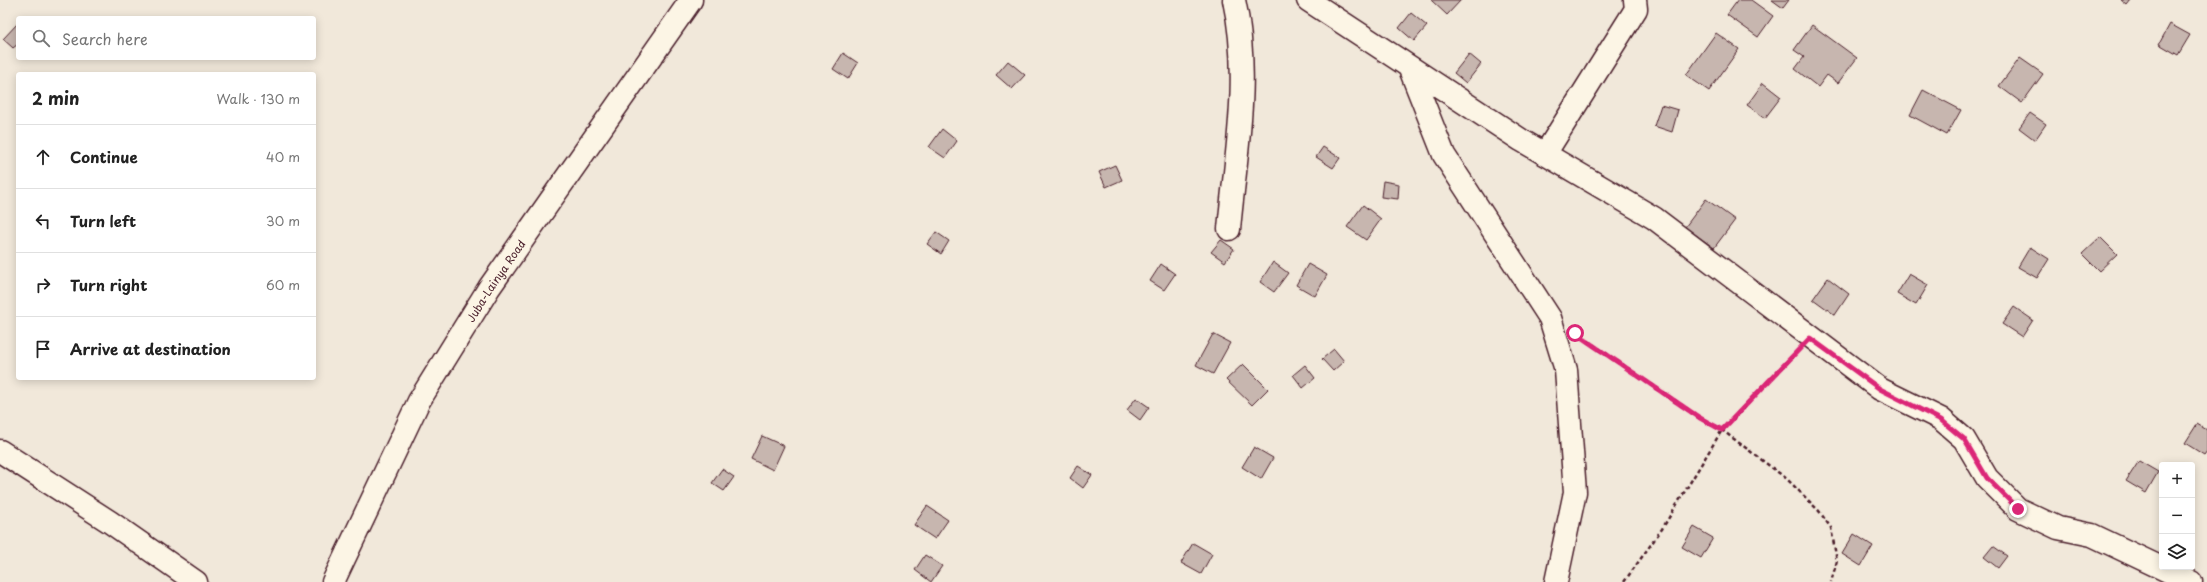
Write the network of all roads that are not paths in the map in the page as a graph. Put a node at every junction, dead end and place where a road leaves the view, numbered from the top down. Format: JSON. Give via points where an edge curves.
{"nodes":[{"id":1,"x":691,"y":0,"type":"edge"},
{"id":2,"x":1234,"y":0,"type":"edge"},
{"id":3,"x":1308,"y":0,"type":"edge"},
{"id":4,"x":1635,"y":0,"type":"edge"},
{"id":5,"x":1410,"y":69,"type":"junction"},
{"id":6,"x":1545,"y":154,"type":"junction"},
{"id":7,"x":1229,"y":228,"type":"dead end"},
{"id":8,"x":0,"y":451,"type":"edge"},
{"id":9,"x":196,"y":582,"type":"edge"},
{"id":10,"x":333,"y":582,"type":"edge"},
{"id":11,"x":1556,"y":582,"type":"edge"},
{"id":12,"x":2191,"y":582,"type":"edge"}],
"edges":[{"from":1,"to":10,"type":"street","name":"Juba-Lainya Road","via":[[481,301],[420,402]]},
{"from":2,"to":7,"type":"street","via":[[1242,45],[1242,93]]},
{"from":3,"to":5,"type":"street"},
{"from":4,"to":6,"type":"street","via":[[1636,9]]},
{"from":5,"to":6,"type":"street"},
{"from":5,"to":11,"type":"street","via":[[1444,155],[1550,318],[1566,370],[1575,492]]},
{"from":6,"to":12,"type":"street","via":[[1654,218],[1880,389],[1941,420],[1964,439],[1987,478],[2018,509],[2058,528],[2092,535]]},
{"from":8,"to":9,"type":"street","via":[[110,522]]}]}
